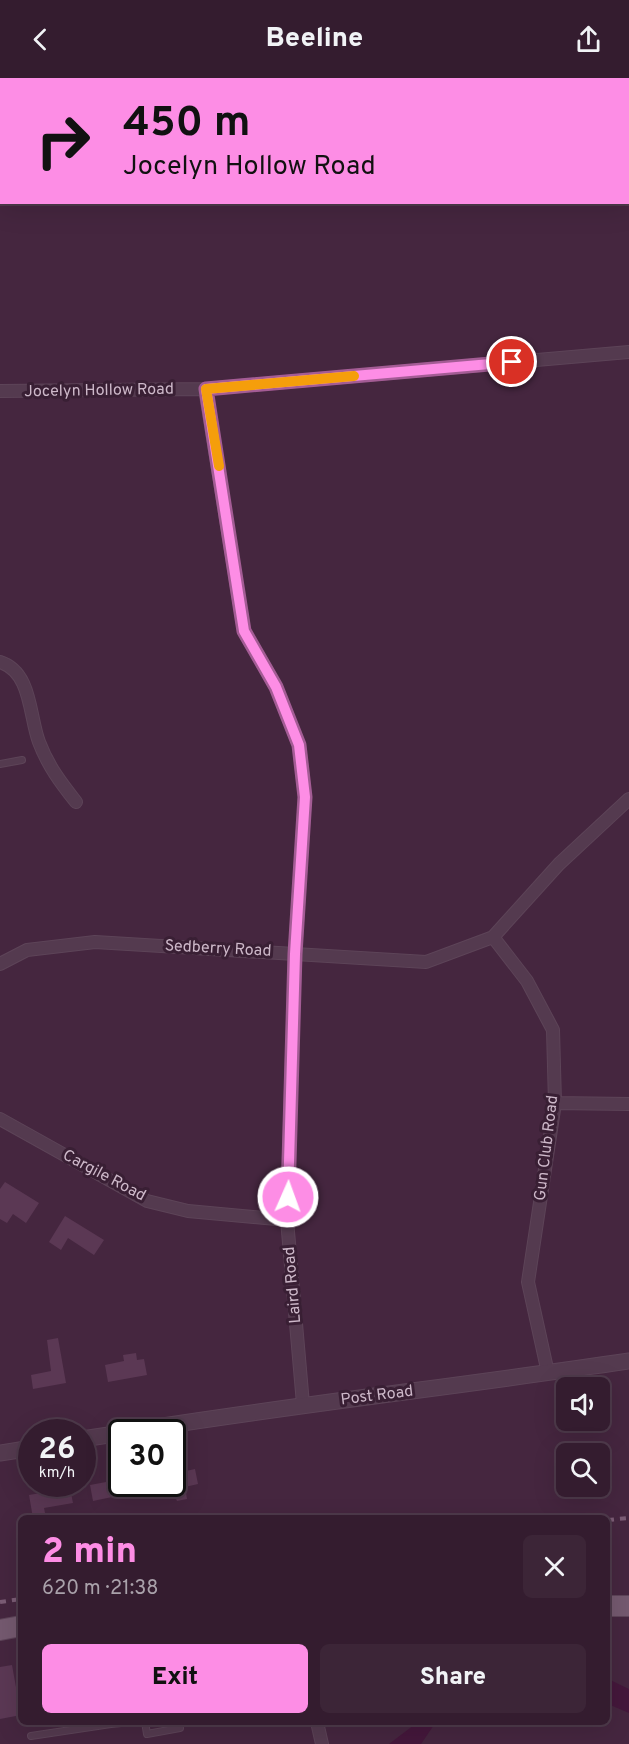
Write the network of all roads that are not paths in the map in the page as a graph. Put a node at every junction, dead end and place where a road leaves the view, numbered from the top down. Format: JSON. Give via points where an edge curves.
{"nodes":[{"id":1,"x":629,"y":352,"type":"edge"},
{"id":2,"x":206,"y":389,"type":"junction"},
{"id":3,"x":0,"y":392,"type":"edge"},
{"id":4,"x":0,"y":662,"type":"edge"},
{"id":5,"x":22,"y":760,"type":"dead end"},
{"id":6,"x":0,"y":764,"type":"edge"},
{"id":7,"x":629,"y":799,"type":"edge"},
{"id":8,"x":76,"y":802,"type":"dead end"},
{"id":9,"x":493,"y":937,"type":"junction"},
{"id":10,"x":295,"y":954,"type":"junction"},
{"id":11,"x":0,"y":964,"type":"edge"},
{"id":12,"x":555,"y":1103,"type":"junction"},
{"id":13,"x":629,"y":1104,"type":"edge"},
{"id":14,"x":0,"y":1119,"type":"edge"},
{"id":15,"x":287,"y":1220,"type":"junction"},
{"id":16,"x":629,"y":1361,"type":"edge"},
{"id":17,"x":548,"y":1373,"type":"junction"},
{"id":18,"x":303,"y":1404,"type":"junction"},
{"id":19,"x":186,"y":1423,"type":"edge"},
{"id":20,"x":18,"y":1450,"type":"edge"},
{"id":21,"x":0,"y":1453,"type":"edge"},
{"id":22,"x":610,"y":1606,"type":"edge"},
{"id":23,"x":629,"y":1606,"type":"edge"},
{"id":24,"x":18,"y":1626,"type":"edge"},
{"id":25,"x":0,"y":1629,"type":"edge"},
{"id":26,"x":99,"y":1725,"type":"edge"},
{"id":27,"x":146,"y":1725,"type":"edge"},
{"id":28,"x":179,"y":1725,"type":"edge"},
{"id":29,"x":317,"y":1725,"type":"edge"},
{"id":30,"x":31,"y":1736,"type":"dead end"},
{"id":31,"x":318,"y":1742,"type":"edge"}],
"edges":[{"from":1,"to":2,"type":"street","name":"Jocelyn Hollow Road"},
{"from":2,"to":3,"type":"street","name":"Jocelyn Hollow Road"},
{"from":2,"to":10,"type":"street","name":"Laird Road","via":[[244,631],[276,687],[299,745],[305,797]]},
{"from":4,"to":8,"type":"street","via":[[9,664],[26,688],[39,741],[54,774]]},
{"from":5,"to":6,"type":"lane"},
{"from":7,"to":9,"type":"street","name":"Sedberry Road","via":[[559,864]]},
{"from":9,"to":10,"type":"street","name":"Sedberry Road","via":[[426,962]]},
{"from":9,"to":12,"type":"street","name":"Gun Club Road","via":[[527,981],[553,1030]]},
{"from":10,"to":11,"type":"street","name":"Sedberry Road","via":[[95,942],[27,950]]},
{"from":10,"to":15,"type":"street","name":"Laird Road"},
{"from":12,"to":13,"type":"street"},
{"from":12,"to":17,"type":"street","name":"Gun Club Road","via":[[528,1282]]},
{"from":14,"to":15,"type":"street","name":"Cargile Road","via":[[147,1201],[188,1210]]},
{"from":15,"to":18,"type":"street","name":"Laird Road"},
{"from":16,"to":17,"type":"street","name":"Post Road"},
{"from":17,"to":18,"type":"street","name":"Post Road"},
{"from":18,"to":19,"type":"street","name":"Post Road"},
{"from":20,"to":21,"type":"street"},
{"from":22,"to":23,"type":"main road"},
{"from":24,"to":25,"type":"main road"},
{"from":26,"to":30,"type":"lane"},
{"from":27,"to":28,"type":"lane","via":[[147,1734],[180,1728]]},
{"from":29,"to":31,"type":"street"}]}
